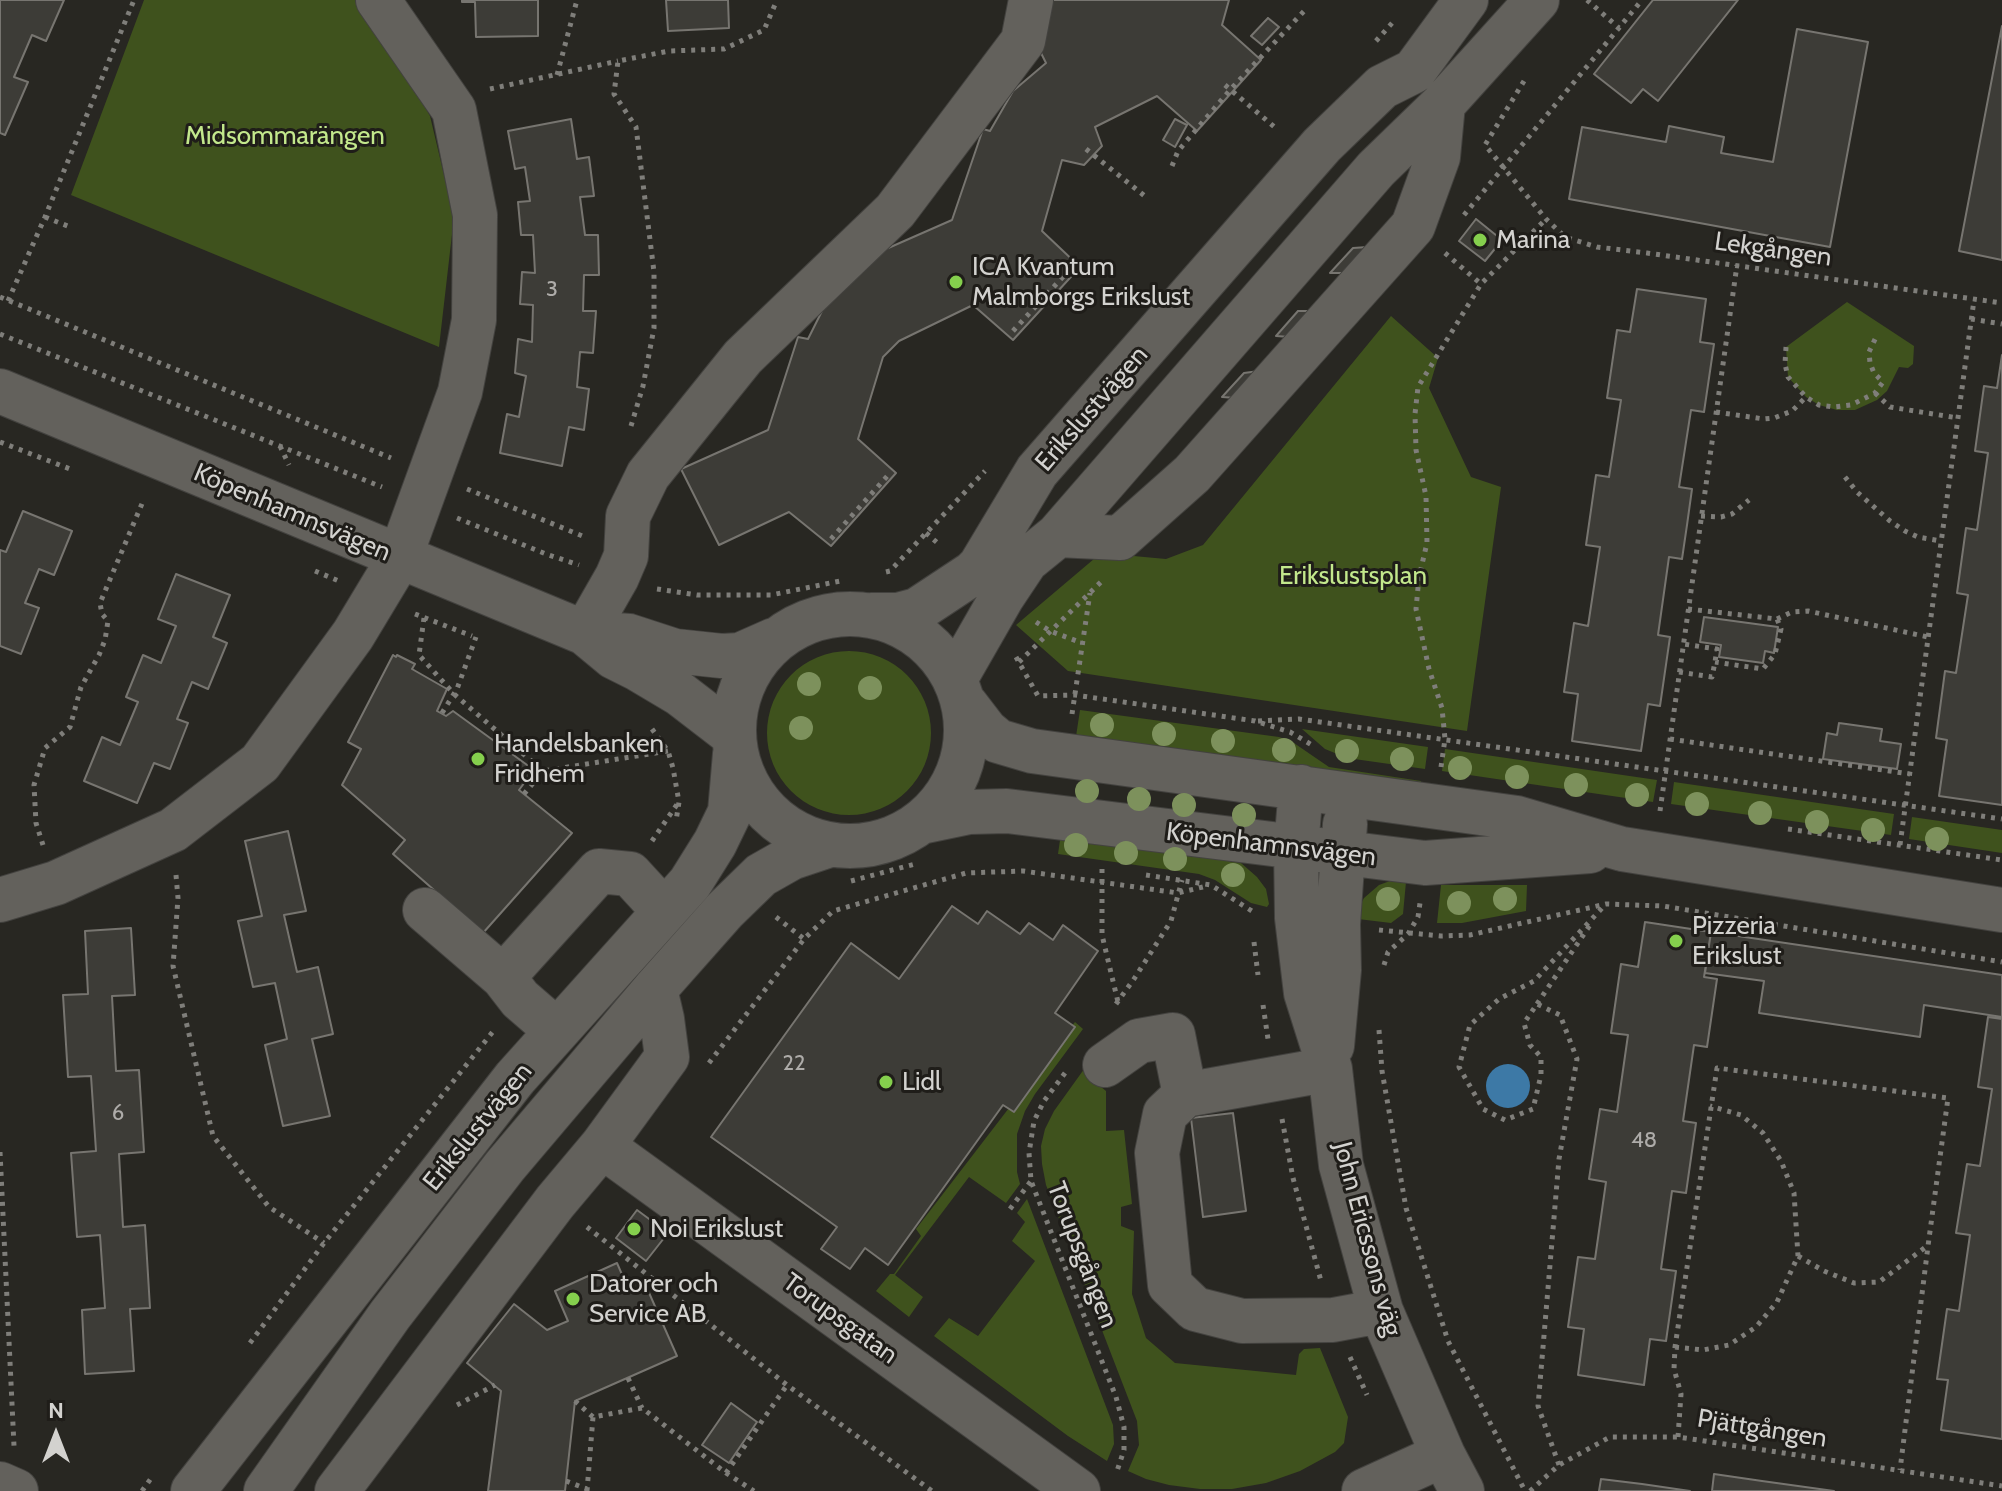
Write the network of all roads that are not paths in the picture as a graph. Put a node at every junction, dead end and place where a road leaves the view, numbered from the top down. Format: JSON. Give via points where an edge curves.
{"nodes":[{"id":1,"x":378,"y":0,"type":"edge"},
{"id":2,"x":1031,"y":0,"type":"edge"},
{"id":3,"x":1466,"y":0,"type":"edge"},
{"id":4,"x":1537,"y":0,"type":"edge"},
{"id":5,"x":1414,"y":71,"type":"junction"},
{"id":6,"x":1443,"y":104,"type":"junction"},
{"id":7,"x":1376,"y":169,"type":"junction"},
{"id":8,"x":0,"y":391,"type":"edge"},
{"id":9,"x":1124,"y":459,"type":"junction"},
{"id":10,"x":1003,"y":526,"type":"junction"},
{"id":11,"x":1058,"y":535,"type":"junction"},
{"id":12,"x":400,"y":557,"type":"junction"},
{"id":13,"x":866,"y":589,"type":"junction"},
{"id":14,"x":585,"y":633,"type":"junction"},
{"id":15,"x":774,"y":640,"type":"junction"},
{"id":16,"x":960,"y":692,"type":"junction"},
{"id":17,"x":734,"y":744,"type":"junction"},
{"id":18,"x":1301,"y":787,"type":"junction"},
{"id":19,"x":1347,"y":793,"type":"junction"},
{"id":20,"x":925,"y":841,"type":"junction"},
{"id":21,"x":1296,"y":848,"type":"junction"},
{"id":22,"x":1622,"y":849,"type":"junction"},
{"id":23,"x":1343,"y":853,"type":"junction"},
{"id":24,"x":834,"y":864,"type":"junction"},
{"id":25,"x":0,"y":900,"type":"edge"},
{"id":26,"x":425,"y":910,"type":"dead end"},
{"id":27,"x":2002,"y":910,"type":"edge"},
{"id":28,"x":664,"y":911,"type":"junction"},
{"id":29,"x":503,"y":977,"type":"junction"},
{"id":30,"x":655,"y":989,"type":"junction"},
{"id":31,"x":557,"y":1031,"type":"junction"},
{"id":32,"x":1106,"y":1046,"type":"road end"},
{"id":33,"x":1330,"y":1069,"type":"junction"},
{"id":34,"x":1185,"y":1095,"type":"junction"},
{"id":35,"x":602,"y":1146,"type":"junction"},
{"id":36,"x":1381,"y":1311,"type":"junction"},
{"id":37,"x":1453,"y":1473,"type":"edge"},
{"id":38,"x":0,"y":1484,"type":"edge"},
{"id":39,"x":1096,"y":1487,"type":"edge"},
{"id":40,"x":16,"y":1491,"type":"edge"},
{"id":41,"x":193,"y":1491,"type":"edge"},
{"id":42,"x":266,"y":1491,"type":"edge"},
{"id":43,"x":337,"y":1491,"type":"edge"},
{"id":44,"x":1364,"y":1491,"type":"edge"}],
"edges":[{"from":1,"to":12,"type":"street","via":[[454,110],[475,215],[474,320],[460,392]]},
{"from":2,"to":14,"type":"street","via":[[1023,41],[895,211],[743,357],[648,475],[628,516],[626,556]]},
{"from":3,"to":5,"type":"street","name":"Erikslustvägen"},
{"from":4,"to":6,"type":"street"},
{"from":5,"to":7,"type":"street"},
{"from":5,"to":10,"type":"street","name":"Erikslustvägen","via":[[1382,87],[1322,145],[1037,471]]},
{"from":6,"to":7,"type":"street"},
{"from":6,"to":11,"type":"street","via":[[1438,157],[1413,226],[1203,462],[1120,538]]},
{"from":7,"to":9,"type":"street"},
{"from":8,"to":12,"type":"street","name":"Köpenhamnsvägen"},
{"from":9,"to":10,"type":"street"},
{"from":9,"to":11,"type":"street"},
{"from":10,"to":13,"type":"street","name":"Erikslustvägen","via":[[973,573],[917,610],[898,615]]},
{"from":11,"to":16,"type":"street","via":[[1026,561],[1002,597]]},
{"from":12,"to":14,"type":"street","name":"Köpenhamnsvägen"},
{"from":12,"to":25,"type":"street","via":[[353,635],[260,763],[173,830],[56,883]]},
{"from":13,"to":15,"type":"street","name":"Köpenhamnsvägen","via":[[845,613],[796,626]]},
{"from":13,"to":16,"type":"street","name":"Köpenhamnsvägen","via":[[934,649]]},
{"from":14,"to":15,"type":"street","name":"Köpenhamnsvägen","via":[[629,636],[675,651],[722,656],[740,655]]},
{"from":14,"to":17,"type":"street","name":"Köpenhamnsvägen","via":[[614,657],[680,694]]},
{"from":15,"to":17,"type":"street","name":"Köpenhamnsvägen","via":[[751,667],[737,699]]},
{"from":16,"to":18,"type":"street","name":"Köpenhamnsvägen","via":[[998,741],[1032,751]]},
{"from":16,"to":20,"type":"street","name":"Köpenhamnsvägen","via":[[967,730],[964,756]]},
{"from":17,"to":24,"type":"street","name":"Köpenhamnsvägen","via":[[748,789],[773,819]]},
{"from":17,"to":28,"type":"street","name":"Erikslustvägen","via":[[730,812],[690,883]]},
{"from":18,"to":19,"type":"street","name":"Köpenhamnsvägen"},
{"from":18,"to":21,"type":"street","name":"John Ericssons väg"},
{"from":19,"to":22,"type":"street","name":"Köpenhamnsvägen","via":[[1517,818]]},
{"from":19,"to":23,"type":"street","name":"John Ericssons väg"},
{"from":20,"to":21,"type":"street","name":"Köpenhamnsvägen","via":[[969,812],[1007,811]]},
{"from":20,"to":24,"type":"street","name":"Köpenhamnsvägen","via":[[897,837]]},
{"from":21,"to":23,"type":"street","name":"Köpenhamnsvägen"},
{"from":21,"to":33,"type":"street","name":"John Ericssons väg","via":[[1306,993]]},
{"from":22,"to":23,"type":"street","name":"Köpenhamnsvägen","via":[[1425,863]]},
{"from":22,"to":27,"type":"street","name":"Köpenhamnsvägen"},
{"from":23,"to":33,"type":"street","name":"John Ericssons väg"},
{"from":24,"to":30,"type":"street","name":"Erikslustvägen","via":[[791,858],[761,875]]},
{"from":26,"to":29,"type":"street"},
{"from":28,"to":29,"type":"street","via":[[630,874],[599,871]]},
{"from":28,"to":31,"type":"street","name":"Erikslustvägen"},
{"from":29,"to":31,"type":"street"},
{"from":30,"to":35,"type":"street","via":[[667,1057]]},
{"from":30,"to":42,"type":"street","name":"Erikslustvägen","via":[[505,1166],[390,1315]]},
{"from":31,"to":41,"type":"street","name":"Erikslustvägen"},
{"from":32,"to":34,"type":"street","via":[[1173,1035]]},
{"from":33,"to":34,"type":"street"},
{"from":33,"to":36,"type":"street","name":"John Ericssons väg","via":[[1341,1165]]},
{"from":34,"to":36,"type":"street","via":[[1165,1114],[1157,1153],[1170,1285],[1195,1309],[1242,1321],[1333,1320]]},
{"from":35,"to":39,"type":"street","name":"Torupsgatan"},
{"from":35,"to":43,"type":"street"},
{"from":36,"to":37,"type":"street","name":"John Ericssons väg"},
{"from":37,"to":44,"type":"street"},
{"from":38,"to":40,"type":"street"}]}
